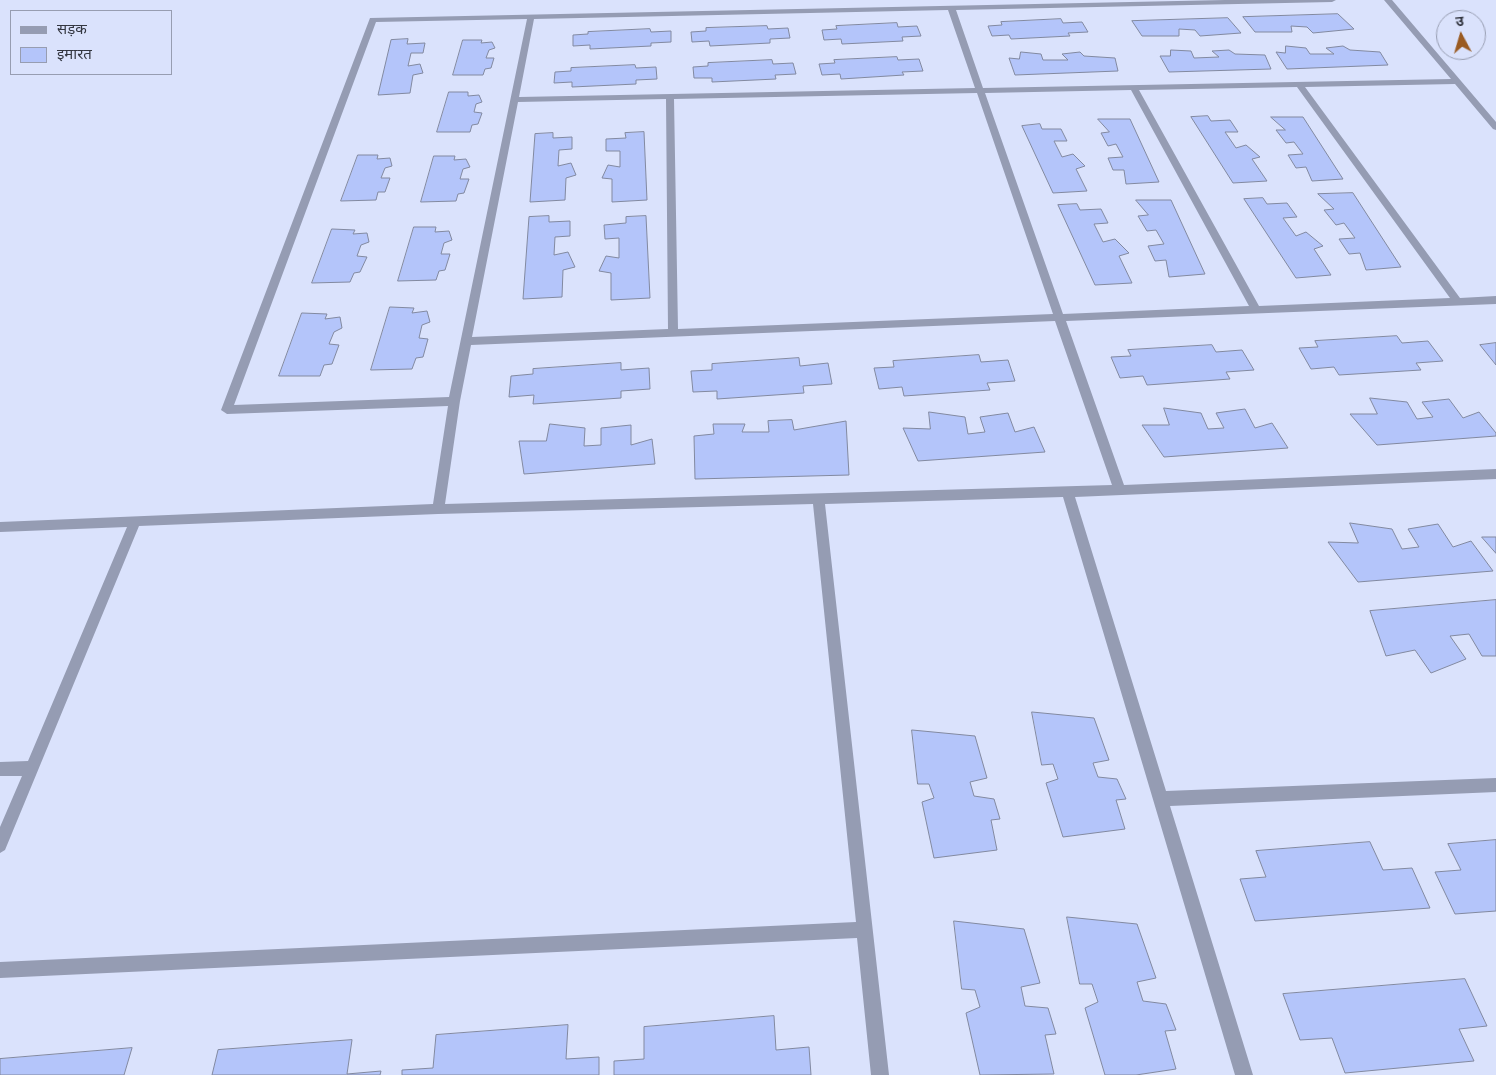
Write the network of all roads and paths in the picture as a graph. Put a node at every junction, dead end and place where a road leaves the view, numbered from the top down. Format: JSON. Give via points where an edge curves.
{"nodes":[{"id":1,"x":1332,"y":0,"type":"edge"},
{"id":2,"x":1388,"y":0,"type":"edge"},
{"id":3,"x":951,"y":8,"type":"junction"},
{"id":4,"x":531,"y":16,"type":"junction"},
{"id":5,"x":1457,"y":81,"type":"junction"},
{"id":6,"x":1300,"y":85,"type":"junction"},
{"id":7,"x":1134,"y":88,"type":"junction"},
{"id":8,"x":980,"y":91,"type":"junction"},
{"id":9,"x":670,"y":97,"type":"junction"},
{"id":10,"x":515,"y":100,"type":"junction"},
{"id":11,"x":1496,"y":127,"type":"edge"},
{"id":12,"x":1496,"y":300,"type":"edge"},
{"id":13,"x":1458,"y":302,"type":"junction"},
{"id":14,"x":1256,"y":310,"type":"junction"},
{"id":15,"x":1059,"y":318,"type":"junction"},
{"id":16,"x":673,"y":333,"type":"junction"},
{"id":17,"x":467,"y":342,"type":"junction"},
{"id":18,"x":454,"y":402,"type":"junction"},
{"id":19,"x":1496,"y":474,"type":"edge"},
{"id":20,"x":1119,"y":488,"type":"junction"},
{"id":21,"x":1068,"y":492,"type":"junction"},
{"id":22,"x":818,"y":498,"type":"junction"},
{"id":23,"x":438,"y":509,"type":"junction"},
{"id":24,"x":134,"y":522,"type":"junction"},
{"id":25,"x":0,"y":527,"type":"edge"},
{"id":26,"x":32,"y":768,"type":"junction"},
{"id":27,"x":0,"y":769,"type":"edge"},
{"id":28,"x":1496,"y":785,"type":"edge"},
{"id":29,"x":1161,"y":799,"type":"junction"},
{"id":30,"x":0,"y":845,"type":"edge"},
{"id":31,"x":864,"y":930,"type":"junction"},
{"id":32,"x":0,"y":970,"type":"edge"},
{"id":33,"x":880,"y":1075,"type":"edge"},
{"id":34,"x":1244,"y":1075,"type":"edge"}],
"edges":[{"from":1,"to":3,"type":"street"},
{"from":2,"to":5,"type":"street"},
{"from":3,"to":4,"type":"street"},
{"from":3,"to":8,"type":"street"},
{"from":4,"to":10,"type":"street"},
{"from":4,"to":18,"type":"street","via":[[373,20],[227,410]]},
{"from":5,"to":6,"type":"street"},
{"from":5,"to":11,"type":"street"},
{"from":6,"to":7,"type":"street"},
{"from":6,"to":13,"type":"street"},
{"from":7,"to":8,"type":"street"},
{"from":7,"to":14,"type":"street"},
{"from":8,"to":9,"type":"street"},
{"from":8,"to":15,"type":"street"},
{"from":9,"to":10,"type":"street"},
{"from":9,"to":16,"type":"street"},
{"from":10,"to":17,"type":"street"},
{"from":12,"to":13,"type":"street"},
{"from":13,"to":14,"type":"street"},
{"from":14,"to":15,"type":"street"},
{"from":15,"to":16,"type":"street"},
{"from":15,"to":20,"type":"street"},
{"from":16,"to":17,"type":"street"},
{"from":17,"to":18,"type":"street"},
{"from":18,"to":23,"type":"street"},
{"from":19,"to":20,"type":"street"},
{"from":20,"to":21,"type":"street"},
{"from":21,"to":22,"type":"street"},
{"from":21,"to":29,"type":"street"},
{"from":22,"to":23,"type":"street"},
{"from":22,"to":31,"type":"street"},
{"from":23,"to":24,"type":"street"},
{"from":24,"to":25,"type":"street"},
{"from":24,"to":26,"type":"street"},
{"from":26,"to":27,"type":"street"},
{"from":26,"to":30,"type":"street"},
{"from":28,"to":29,"type":"street"},
{"from":29,"to":34,"type":"street"},
{"from":31,"to":32,"type":"street"},
{"from":31,"to":33,"type":"street"}]}
